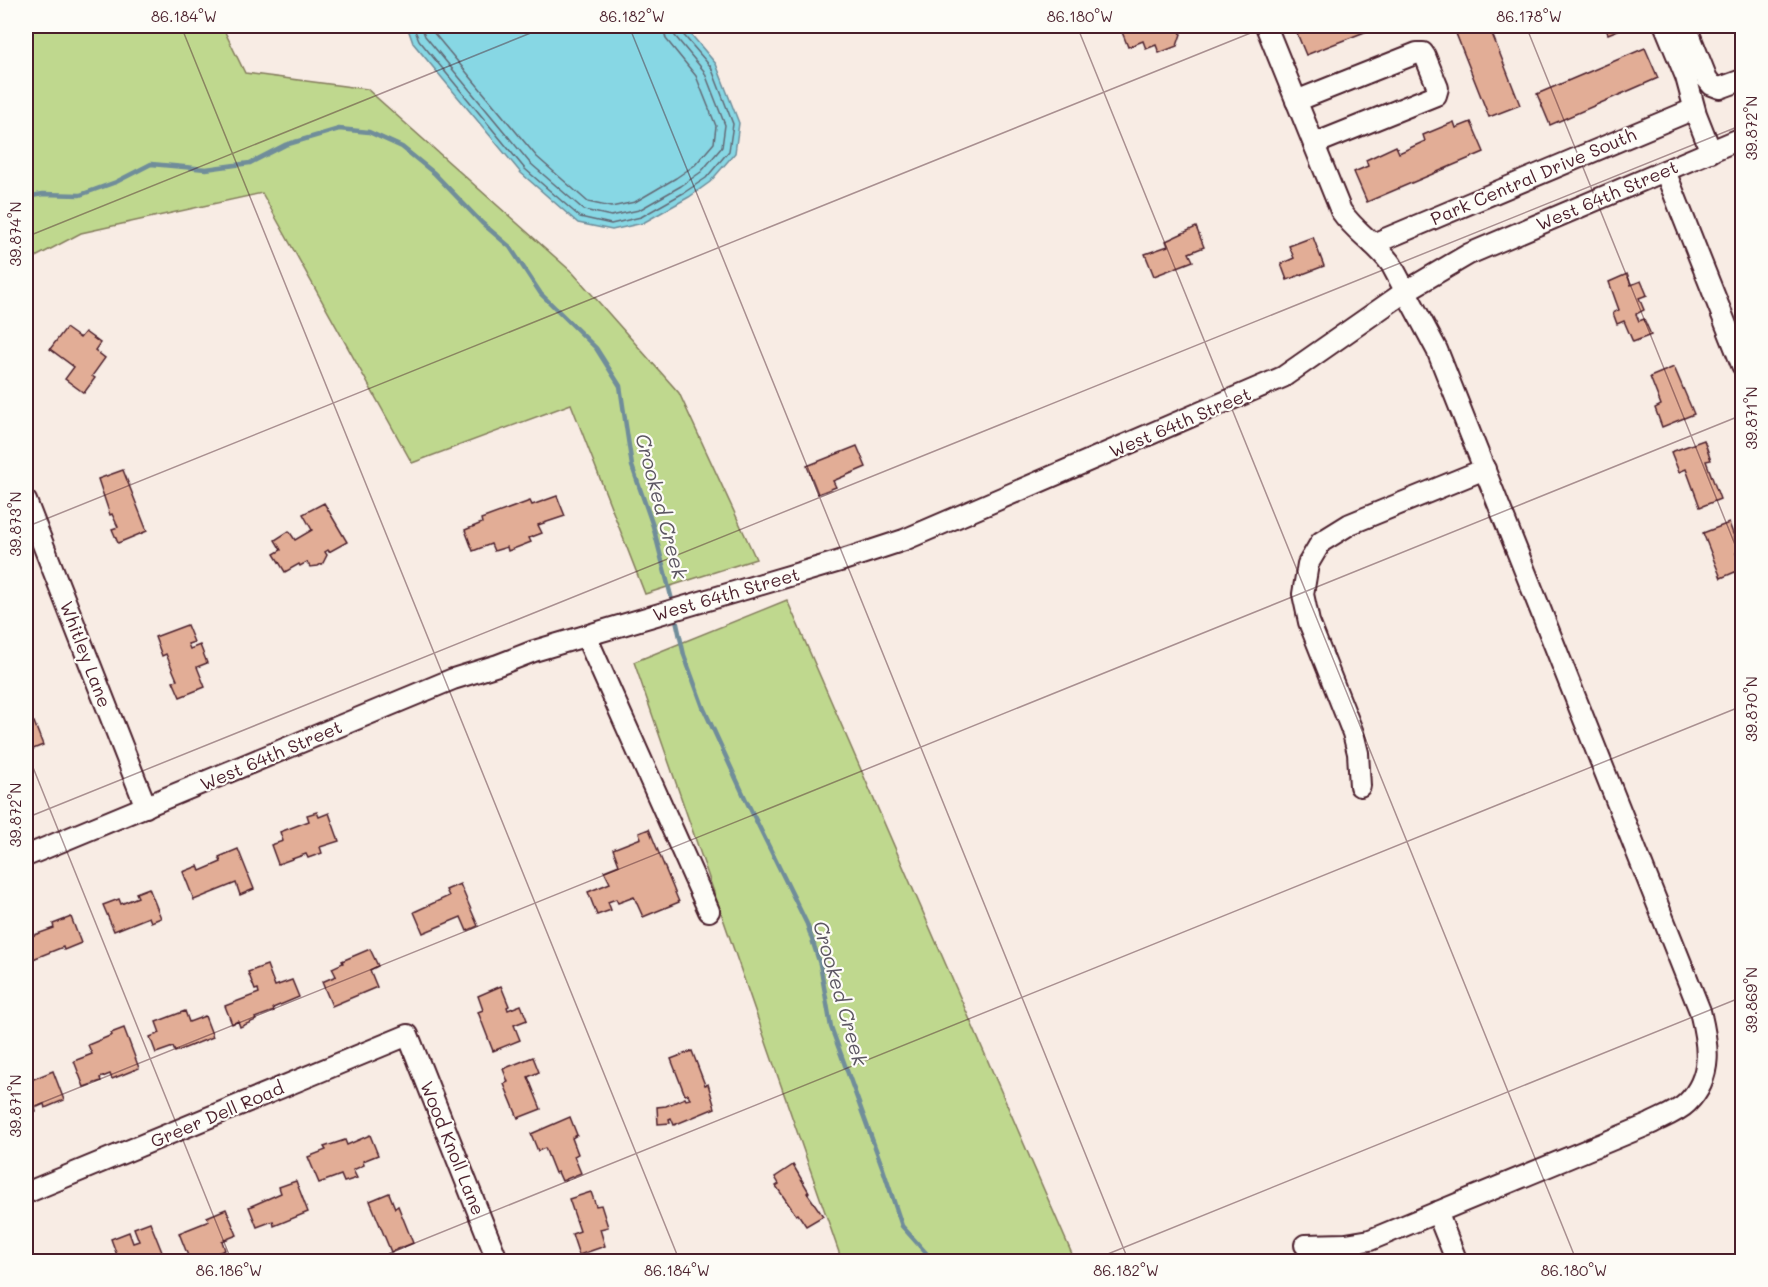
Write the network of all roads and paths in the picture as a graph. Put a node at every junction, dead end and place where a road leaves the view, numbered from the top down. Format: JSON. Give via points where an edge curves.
{"nodes":[{"id":1,"x":1266,"y":26,"type":"edge"},
{"id":2,"x":1665,"y":26,"type":"edge"},
{"id":3,"x":1686,"y":26,"type":"edge"},
{"id":4,"x":1743,"y":80,"type":"edge"},
{"id":5,"x":1296,"y":101,"type":"junction"},
{"id":6,"x":1694,"y":109,"type":"junction"},
{"id":7,"x":1743,"y":138,"type":"edge"},
{"id":8,"x":1314,"y":144,"type":"junction"},
{"id":9,"x":1711,"y":152,"type":"junction"},
{"id":10,"x":1665,"y":171,"type":"junction"},
{"id":11,"x":1373,"y":244,"type":"junction"},
{"id":12,"x":1406,"y":291,"type":"junction"},
{"id":13,"x":1743,"y":365,"type":"edge"},
{"id":14,"x":1485,"y":469,"type":"junction"},
{"id":15,"x":26,"y":501,"type":"edge"},
{"id":16,"x":586,"y":636,"type":"junction"},
{"id":17,"x":1360,"y":786,"type":"dead end"},
{"id":18,"x":146,"y":807,"type":"junction"},
{"id":19,"x":26,"y":856,"type":"edge"},
{"id":20,"x":709,"y":911,"type":"dead end"},
{"id":21,"x":408,"y":1035,"type":"joint"},
{"id":22,"x":26,"y":1193,"type":"edge"},
{"id":23,"x":1437,"y":1212,"type":"junction"},
{"id":24,"x":1305,"y":1245,"type":"dead end"},
{"id":25,"x":498,"y":1262,"type":"edge"},
{"id":26,"x":1457,"y":1262,"type":"edge"}],
"edges":[{"from":1,"to":5,"type":"street"},
{"from":2,"to":6,"type":"street","via":[[1690,88]]},
{"from":3,"to":4,"type":"street","via":[[1707,79],[1720,88]]},
{"from":5,"to":8,"type":"street"},
{"from":5,"to":8,"type":"street","via":[[1417,53],[1425,56],[1438,90],[1436,95]]},
{"from":6,"to":9,"type":"street"},
{"from":6,"to":11,"type":"street","name":"Park Central Drive South"},
{"from":7,"to":9,"type":"street","name":"West 64th Street"},
{"from":8,"to":11,"type":"street","via":[[1341,211],[1359,234]]},
{"from":9,"to":10,"type":"street","name":"West 64th Street"},
{"from":10,"to":12,"type":"street","name":"West 64th Street","via":[[1484,247]]},
{"from":10,"to":13,"type":"street"},
{"from":11,"to":12,"type":"street","via":[[1391,264]]},
{"from":12,"to":14,"type":"street","via":[[1437,350]]},
{"from":12,"to":16,"type":"street","name":"West 64th Street","via":[[1296,370],[1265,386],[904,540]]},
{"from":14,"to":17,"type":"street","via":[[1350,524],[1320,542],[1308,564],[1303,594],[1309,622],[1353,734]]},
{"from":14,"to":23,"type":"street","via":[[1700,1011],[1708,1043],[1704,1077],[1686,1103],[1650,1124]]},
{"from":15,"to":18,"type":"street","name":"Whitley Lane"},
{"from":16,"to":18,"type":"street","name":"West 64th Street","via":[[453,679]]},
{"from":16,"to":20,"type":"street"},
{"from":18,"to":19,"type":"street","name":"West 64th Street"},
{"from":21,"to":22,"type":"street","name":"Greer Dell Road"},
{"from":21,"to":25,"type":"street","name":"Wood Knoll Lane"},
{"from":23,"to":24,"type":"street","via":[[1370,1240]]},
{"from":23,"to":26,"type":"street"}]}
